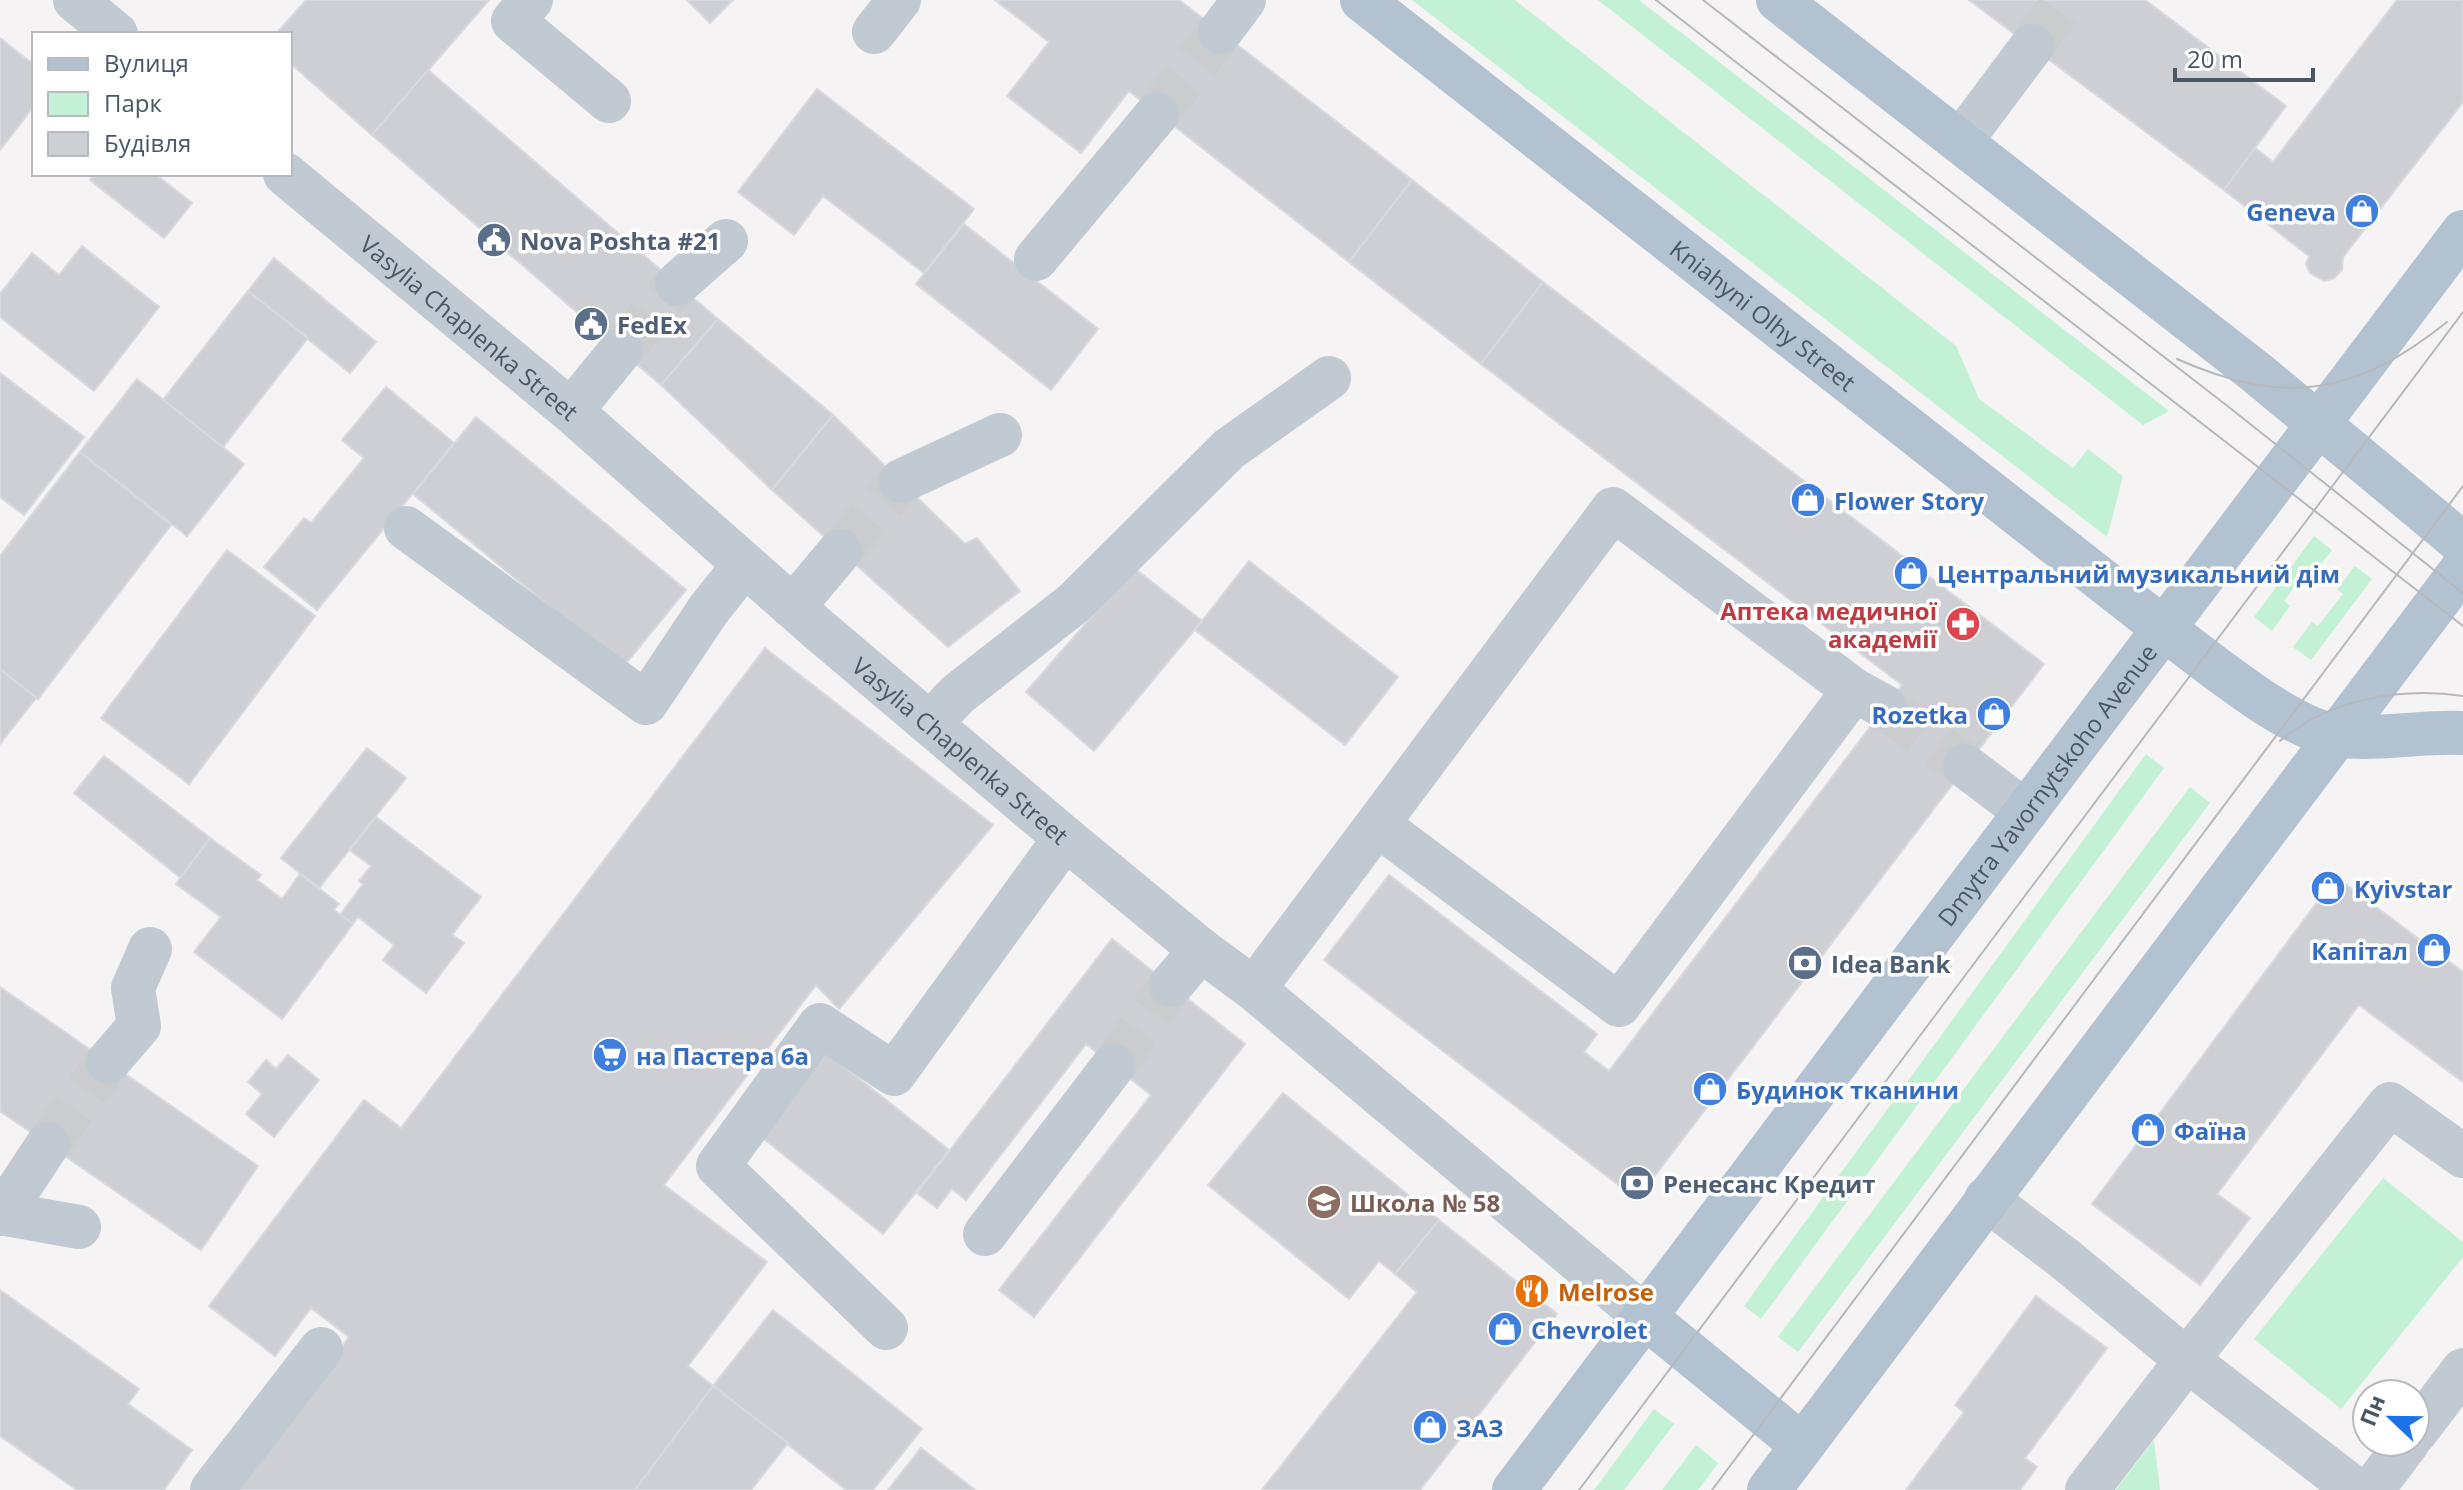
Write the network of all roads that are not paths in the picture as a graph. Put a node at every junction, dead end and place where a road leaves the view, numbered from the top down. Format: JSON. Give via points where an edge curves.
{"nodes":[{"id":1,"x":75,"y":0,"type":"edge"},
{"id":2,"x":531,"y":0,"type":"edge"},
{"id":3,"x":1362,"y":0,"type":"edge"},
{"id":4,"x":1778,"y":0,"type":"edge"},
{"id":5,"x":114,"y":32,"type":"edge"},
{"id":6,"x":2032,"y":46,"type":"tunnel mouth"},
{"id":7,"x":609,"y":101,"type":"dead end"},
{"id":8,"x":1157,"y":114,"type":"tunnel mouth"},
{"id":9,"x":1961,"y":141,"type":"junction"},
{"id":10,"x":287,"y":176,"type":"edge"},
{"id":11,"x":2463,"y":232,"type":"edge"},
{"id":12,"x":726,"y":241,"type":"dead end"},
{"id":13,"x":1036,"y":259,"type":"dead end"},
{"id":14,"x":677,"y":284,"type":"tunnel mouth"},
{"id":15,"x":621,"y":350,"type":"tunnel mouth"},
{"id":16,"x":1329,"y":378,"type":"dead end"},
{"id":17,"x":571,"y":411,"type":"junction"},
{"id":18,"x":2318,"y":423,"type":"junction"},
{"id":19,"x":1000,"y":435,"type":"dead end"},
{"id":20,"x":901,"y":481,"type":"tunnel mouth"},
{"id":21,"x":406,"y":528,"type":"dead end"},
{"id":22,"x":2463,"y":544,"type":"edge"},
{"id":23,"x":840,"y":551,"type":"tunnel mouth"},
{"id":24,"x":744,"y":565,"type":"junction"},
{"id":25,"x":2463,"y":568,"type":"edge"},
{"id":26,"x":793,"y":607,"type":"junction"},
{"id":27,"x":2163,"y":628,"type":"junction"},
{"id":28,"x":930,"y":723,"type":"junction"},
{"id":29,"x":2463,"y":733,"type":"edge"},
{"id":30,"x":2337,"y":735,"type":"junction"},
{"id":31,"x":1965,"y":766,"type":"tunnel mouth"},
{"id":32,"x":2026,"y":812,"type":"junction"},
{"id":33,"x":1378,"y":825,"type":"junction"},
{"id":34,"x":1065,"y":838,"type":"junction"},
{"id":35,"x":150,"y":949,"type":"dead end"},
{"id":36,"x":1201,"y":950,"type":"junction"},
{"id":37,"x":1171,"y":985,"type":"tunnel mouth"},
{"id":38,"x":1254,"y":989,"type":"junction"},
{"id":39,"x":108,"y":1062,"type":"tunnel mouth"},
{"id":40,"x":1113,"y":1066,"type":"tunnel mouth"},
{"id":41,"x":48,"y":1144,"type":"tunnel mouth"},
{"id":42,"x":2463,"y":1156,"type":"edge"},
{"id":43,"x":1986,"y":1199,"type":"junction"},
{"id":44,"x":1,"y":1214,"type":"edge"},
{"id":45,"x":79,"y":1227,"type":"dead end"},
{"id":46,"x":985,"y":1234,"type":"dead end"},
{"id":47,"x":1644,"y":1316,"type":"junction"},
{"id":48,"x":886,"y":1328,"type":"dead end"},
{"id":49,"x":321,"y":1349,"type":"dead end"},
{"id":50,"x":2187,"y":1360,"type":"junction"},
{"id":51,"x":2463,"y":1370,"type":"edge"},
{"id":52,"x":2431,"y":1412,"type":"edge"},
{"id":53,"x":1802,"y":1445,"type":"junction"},
{"id":54,"x":2396,"y":1458,"type":"edge"},
{"id":55,"x":212,"y":1490,"type":"edge"},
{"id":56,"x":1514,"y":1490,"type":"edge"},
{"id":57,"x":1769,"y":1490,"type":"edge"},
{"id":58,"x":2087,"y":1490,"type":"edge"},
{"id":59,"x":2356,"y":1490,"type":"edge"},
{"id":60,"x":2372,"y":1490,"type":"edge"}],
"edges":[{"from":1,"to":5,"type":"street"},
{"from":2,"to":7,"type":"street","via":[[513,21]]},
{"from":3,"to":27,"type":"main road","name":"Kniahyni Olhy Street"},
{"from":4,"to":9,"type":"main road"},
{"from":6,"to":9,"type":"street"},
{"from":8,"to":13,"type":"street"},
{"from":9,"to":18,"type":"main road"},
{"from":10,"to":17,"type":"street","name":"Vasylia Chaplenka Street"},
{"from":11,"to":18,"type":"main road","name":"Dmytra Yavornytskoho Avenue"},
{"from":12,"to":14,"type":"street"},
{"from":15,"to":17,"type":"street"},
{"from":16,"to":28,"type":"street","via":[[1229,449],[1074,603],[958,694]]},
{"from":17,"to":24,"type":"street","name":"Vasylia Chaplenka Street"},
{"from":18,"to":22,"type":"main road"},
{"from":18,"to":27,"type":"main road","name":"Dmytra Yavornytskoho Avenue"},
{"from":19,"to":20,"type":"street"},
{"from":21,"to":24,"type":"street","via":[[646,703]]},
{"from":23,"to":26,"type":"street"},
{"from":24,"to":26,"type":"street","name":"Vasylia Chaplenka Street"},
{"from":25,"to":30,"type":"main road"},
{"from":26,"to":28,"type":"street","name":"Vasylia Chaplenka Street"},
{"from":27,"to":30,"type":"main road","name":"Kniahyni Olhy Street","via":[[2290,718]]},
{"from":27,"to":32,"type":"main road","name":"Dmytra Yavornytskoho Avenue"},
{"from":28,"to":34,"type":"street","name":"Vasylia Chaplenka Street"},
{"from":29,"to":30,"type":"main road","name":"Kniahyni Olhy Street"},
{"from":30,"to":43,"type":"main road"},
{"from":31,"to":32,"type":"street"},
{"from":32,"to":47,"type":"main road","name":"Dmytra Yavornytskoho Avenue"},
{"from":33,"to":33,"type":"street","via":[[1619,1005],[1870,698],[1613,509]]},
{"from":33,"to":38,"type":"street"},
{"from":34,"to":36,"type":"street","name":"Vasylia Chaplenka Street"},
{"from":34,"to":48,"type":"street","via":[[894,1074],[820,1025],[718,1166]]},
{"from":35,"to":39,"type":"street","via":[[133,988],[139,1026]]},
{"from":36,"to":37,"type":"street"},
{"from":36,"to":38,"type":"street","name":"Vasylia Chaplenka Street"},
{"from":38,"to":47,"type":"street","name":"Vasylia Chaplenka Street"},
{"from":40,"to":46,"type":"street"},
{"from":41,"to":44,"type":"street"},
{"from":42,"to":50,"type":"street","via":[[2390,1104]]},
{"from":43,"to":50,"type":"street"},
{"from":43,"to":53,"type":"main road"},
{"from":44,"to":45,"type":"street"},
{"from":47,"to":53,"type":"main road"},
{"from":47,"to":56,"type":"main road","name":"Dmytra Yavornytskoho Avenue"},
{"from":49,"to":55,"type":"street"},
{"from":50,"to":58,"type":"street"},
{"from":50,"to":59,"type":"street"},
{"from":51,"to":52,"type":"street"},
{"from":53,"to":57,"type":"main road"},
{"from":54,"to":60,"type":"street"}]}
